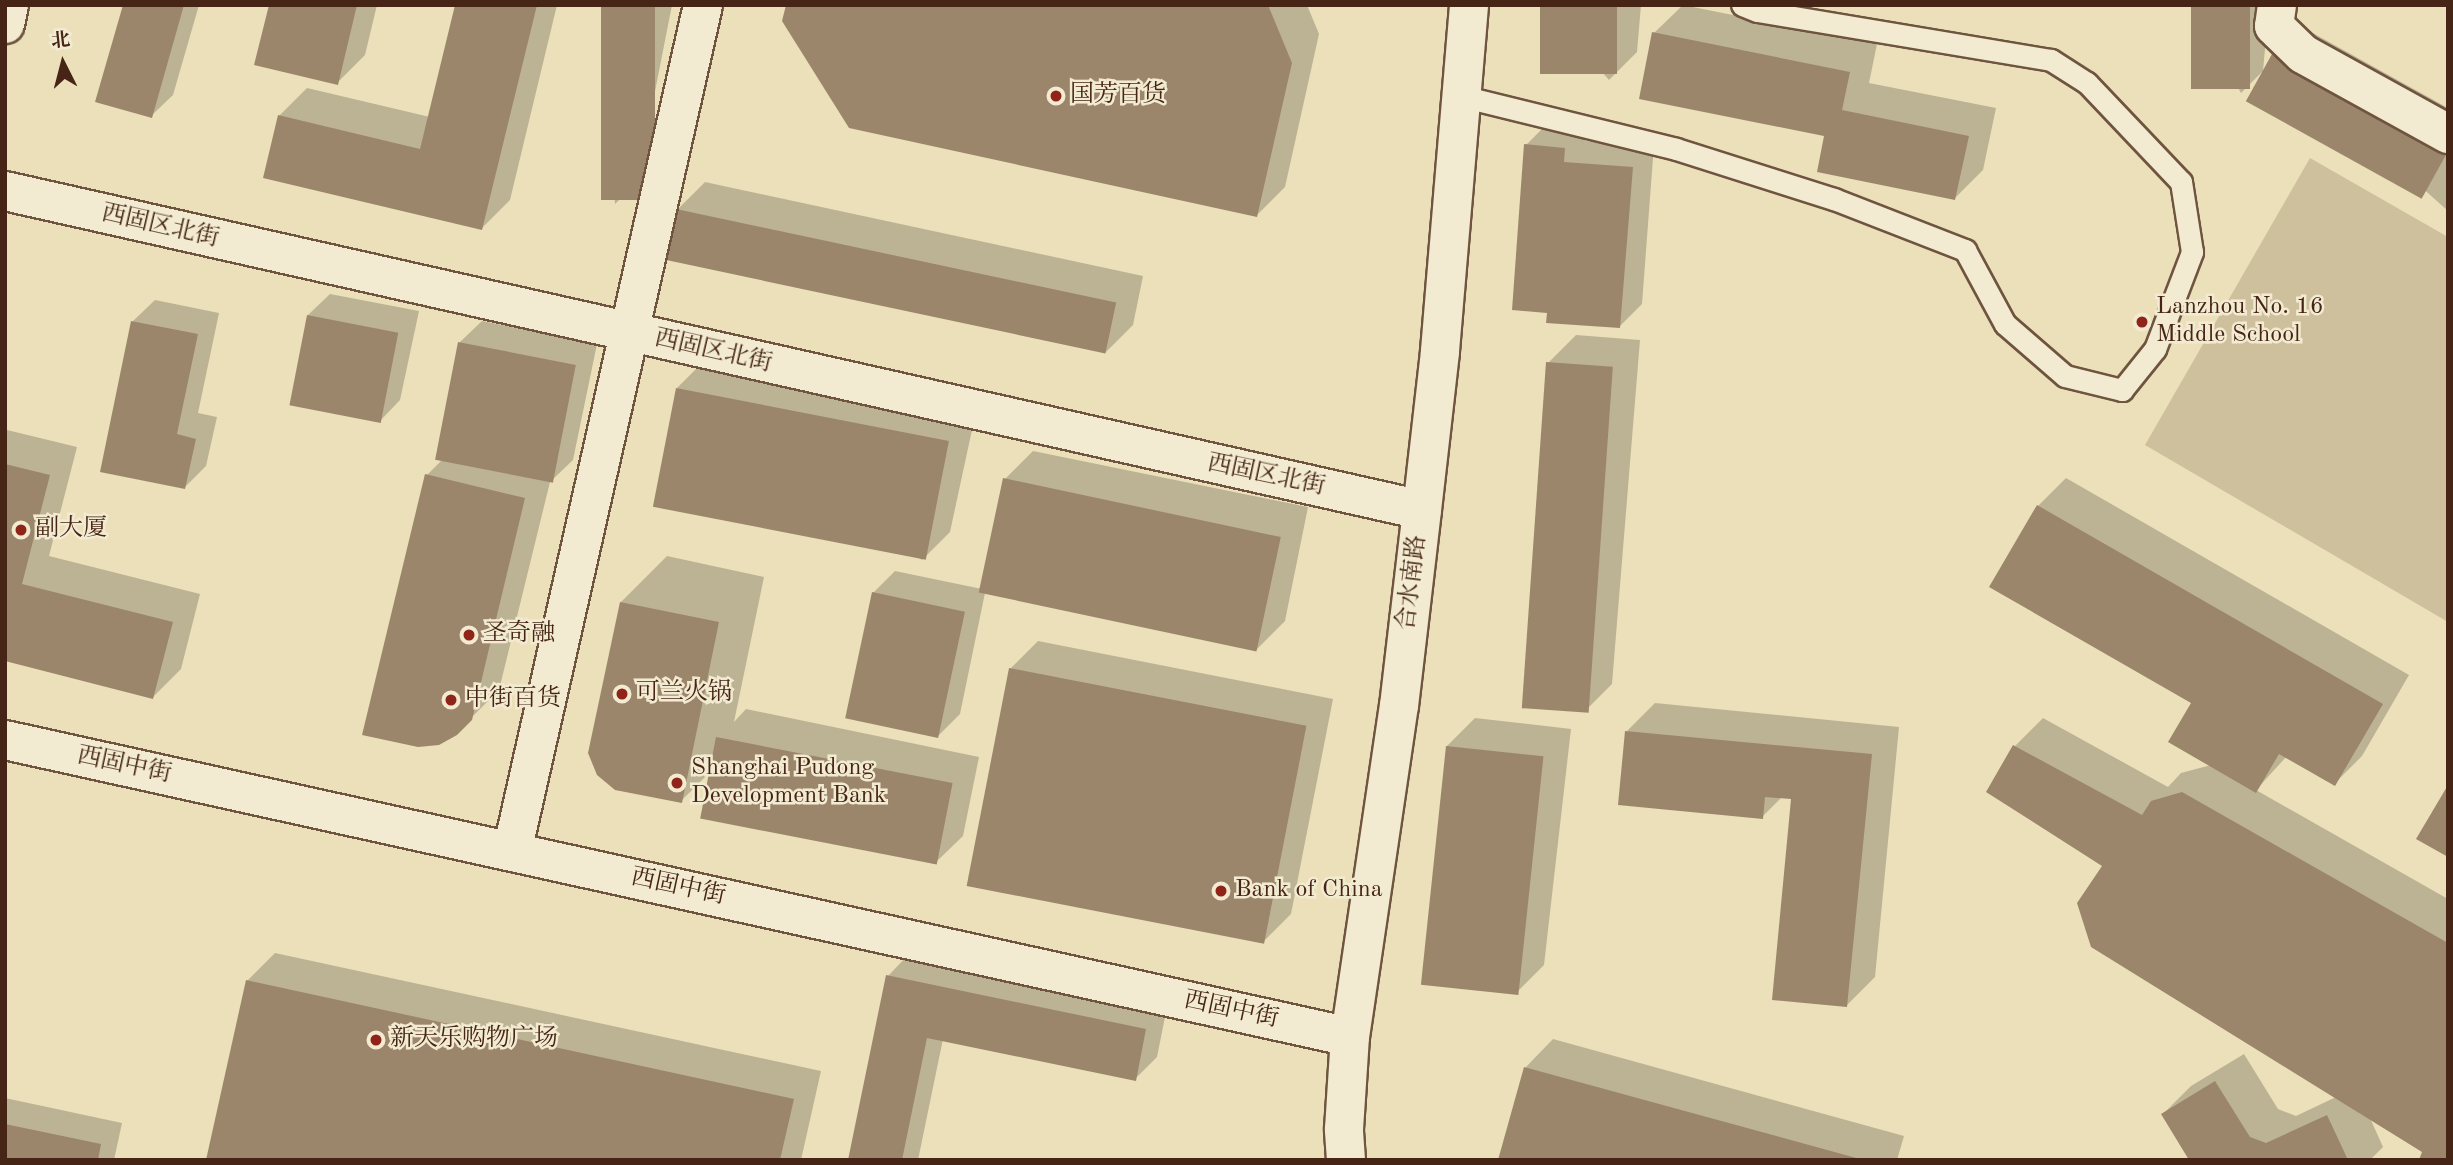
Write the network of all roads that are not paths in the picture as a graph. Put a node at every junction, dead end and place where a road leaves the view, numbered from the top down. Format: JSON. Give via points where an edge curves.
{"nodes":[{"id":1,"x":9,"y":5,"type":"edge"},
{"id":2,"x":703,"y":5,"type":"edge"},
{"id":3,"x":1469,"y":5,"type":"edge"},
{"id":4,"x":1742,"y":5,"type":"edge"},
{"id":5,"x":2277,"y":5,"type":"edge"},
{"id":6,"x":5,"y":24,"type":"edge"},
{"id":7,"x":1461,"y":96,"type":"junction"},
{"id":8,"x":2448,"y":134,"type":"edge"},
{"id":9,"x":5,"y":191,"type":"edge"},
{"id":10,"x":629,"y":333,"type":"junction"},
{"id":11,"x":1422,"y":510,"type":"junction"},
{"id":12,"x":5,"y":740,"type":"edge"},
{"id":13,"x":512,"y":852,"type":"junction"},
{"id":14,"x":1350,"y":1037,"type":"junction"},
{"id":15,"x":1346,"y":1160,"type":"edge"}],
"edges":[{"from":1,"to":6,"type":"street"},
{"from":2,"to":10,"type":"street"},
{"from":3,"to":7,"type":"street","name":"合水南路"},
{"from":4,"to":7,"type":"lane","via":[[2051,60],[2087,83],[2181,182],[2192,252],[2155,349],[2122,390],[2065,376],[2015,333],[1965,250],[1834,199],[1676,149]]},
{"from":5,"to":8,"type":"street","via":[[2274,26],[2303,54]]},
{"from":7,"to":11,"type":"street","name":"合水南路"},
{"from":9,"to":10,"type":"street","name":"西固区北街"},
{"from":10,"to":11,"type":"street","name":"西固区北街"},
{"from":10,"to":13,"type":"street"},
{"from":11,"to":14,"type":"street","name":"合水南路","via":[[1399,706]]},
{"from":12,"to":13,"type":"street","name":"西固中街"},
{"from":13,"to":14,"type":"street","name":"西固中街"},
{"from":14,"to":15,"type":"street","name":"合水南路"}]}
